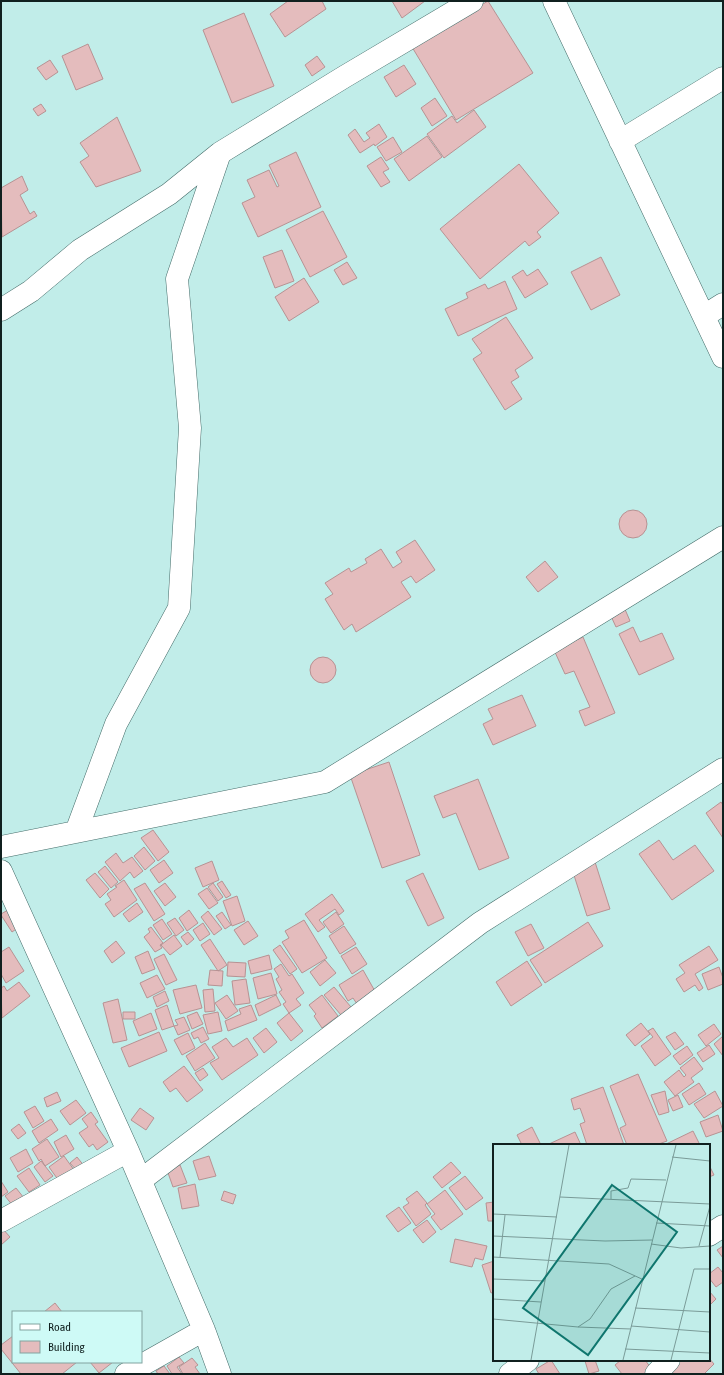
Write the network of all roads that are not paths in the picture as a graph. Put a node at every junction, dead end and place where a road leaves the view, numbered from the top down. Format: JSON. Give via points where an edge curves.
{"nodes":[{"id":1,"x":472,"y":1,"type":"edge"},
{"id":2,"x":554,"y":1,"type":"edge"},
{"id":3,"x":723,"y":78,"type":"edge"},
{"id":4,"x":620,"y":141,"type":"junction"},
{"id":5,"x":220,"y":153,"type":"junction"},
{"id":6,"x":723,"y":304,"type":"edge"},
{"id":7,"x":1,"y":310,"type":"edge"},
{"id":8,"x":704,"y":316,"type":"junction"},
{"id":9,"x":723,"y":357,"type":"edge"},
{"id":10,"x":723,"y":537,"type":"edge"},
{"id":11,"x":723,"y":769,"type":"edge"},
{"id":12,"x":76,"y":832,"type":"junction"},
{"id":13,"x":1,"y":847,"type":"edge"},
{"id":14,"x":1,"y":871,"type":"edge"},
{"id":15,"x":128,"y":1151,"type":"junction"},
{"id":16,"x":141,"y":1180,"type":"junction"},
{"id":17,"x":1,"y":1221,"type":"edge"},
{"id":18,"x":723,"y":1226,"type":"edge"},
{"id":19,"x":710,"y":1234,"type":"edge"},
{"id":20,"x":204,"y":1330,"type":"junction"},
{"id":21,"x":527,"y":1361,"type":"edge"},
{"id":22,"x":668,"y":1361,"type":"edge"},
{"id":23,"x":126,"y":1374,"type":"edge"},
{"id":24,"x":220,"y":1374,"type":"edge"},
{"id":25,"x":510,"y":1374,"type":"edge"},
{"id":26,"x":656,"y":1374,"type":"edge"}],
"edges":[{"from":1,"to":5,"type":"street"},
{"from":2,"to":4,"type":"street"},
{"from":3,"to":4,"type":"street"},
{"from":4,"to":8,"type":"street"},
{"from":5,"to":7,"type":"street","via":[[169,194],[80,250],[31,291]]},
{"from":5,"to":12,"type":"street","via":[[177,279],[190,428],[179,608],[116,724]]},
{"from":6,"to":8,"type":"street"},
{"from":8,"to":9,"type":"street"},
{"from":10,"to":12,"type":"street","via":[[325,782]]},
{"from":11,"to":16,"type":"street","via":[[480,923]]},
{"from":12,"to":13,"type":"street"},
{"from":14,"to":15,"type":"street"},
{"from":15,"to":16,"type":"street"},
{"from":15,"to":17,"type":"street"},
{"from":16,"to":20,"type":"street"},
{"from":18,"to":19,"type":"street"},
{"from":20,"to":23,"type":"street"},
{"from":20,"to":24,"type":"street"},
{"from":21,"to":25,"type":"street"},
{"from":22,"to":26,"type":"street"}]}
